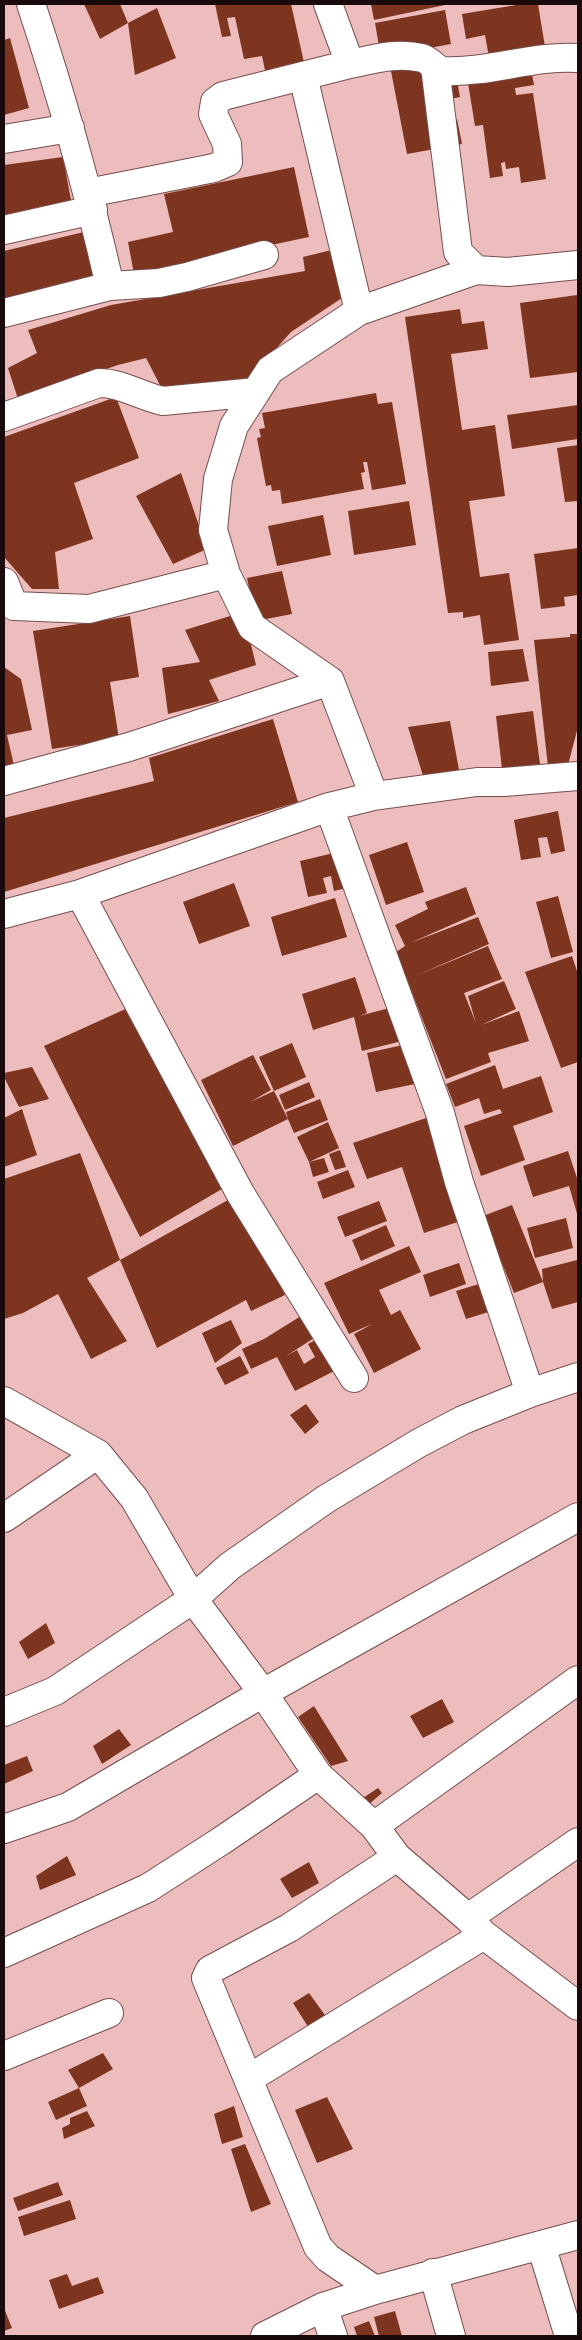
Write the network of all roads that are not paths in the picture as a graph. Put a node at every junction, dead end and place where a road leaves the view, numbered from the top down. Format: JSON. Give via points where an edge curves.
{"nodes":[{"id":1,"x":31,"y":4,"type":"edge"},
{"id":2,"x":328,"y":4,"type":"edge"},
{"id":3,"x":578,"y":58,"type":"edge"},
{"id":4,"x":350,"y":64,"type":"junction"},
{"id":5,"x":435,"y":67,"type":"junction"},
{"id":6,"x":302,"y":76,"type":"junction"},
{"id":7,"x":70,"y":128,"type":"junction"},
{"id":8,"x":4,"y":139,"type":"edge"},
{"id":9,"x":90,"y":201,"type":"junction"},
{"id":10,"x":4,"y":230,"type":"edge"},
{"id":11,"x":264,"y":254,"type":"dead end"},
{"id":12,"x":476,"y":270,"type":"junction"},
{"id":13,"x":577,"y":272,"type":"edge"},
{"id":14,"x":110,"y":286,"type":"junction"},
{"id":15,"x":359,"y":311,"type":"junction"},
{"id":16,"x":4,"y":313,"type":"edge"},
{"id":17,"x":256,"y":392,"type":"junction"},
{"id":18,"x":4,"y":417,"type":"edge"},
{"id":19,"x":226,"y":574,"type":"junction"},
{"id":20,"x":4,"y":582,"type":"edge"},
{"id":21,"x":330,"y":681,"type":"junction"},
{"id":22,"x":578,"y":776,"type":"edge"},
{"id":23,"x":4,"y":781,"type":"edge"},
{"id":24,"x":374,"y":796,"type":"junction"},
{"id":25,"x":330,"y":807,"type":"junction"},
{"id":26,"x":80,"y":894,"type":"junction"},
{"id":27,"x":4,"y":914,"type":"edge"},
{"id":28,"x":578,"y":1377,"type":"edge"},
{"id":29,"x":354,"y":1378,"type":"dead end"},
{"id":30,"x":530,"y":1393,"type":"junction"},
{"id":31,"x":4,"y":1401,"type":"edge"},
{"id":32,"x":98,"y":1454,"type":"junction"},
{"id":33,"x":578,"y":1517,"type":"edge"},
{"id":34,"x":4,"y":1518,"type":"edge"},
{"id":35,"x":193,"y":1599,"type":"junction"},
{"id":36,"x":578,"y":1680,"type":"edge"},
{"id":37,"x":263,"y":1693,"type":"junction"},
{"id":38,"x":4,"y":1712,"type":"edge"},
{"id":39,"x":318,"y":1775,"type":"junction"},
{"id":40,"x":374,"y":1826,"type":"junction"},
{"id":41,"x":4,"y":1829,"type":"edge"},
{"id":42,"x":578,"y":1842,"type":"edge"},
{"id":43,"x":397,"y":1857,"type":"junction"},
{"id":44,"x":476,"y":1926,"type":"junction"},
{"id":45,"x":4,"y":1953,"type":"edge"},
{"id":46,"x":578,"y":2005,"type":"edge"},
{"id":47,"x":109,"y":2014,"type":"dead end"},
{"id":48,"x":4,"y":2056,"type":"edge"},
{"id":49,"x":248,"y":2080,"type":"junction"},
{"id":50,"x":578,"y":2235,"type":"edge"},
{"id":51,"x":542,"y":2245,"type":"junction"},
{"id":52,"x":433,"y":2273,"type":"junction"},
{"id":53,"x":375,"y":2290,"type":"junction"},
{"id":54,"x":323,"y":2307,"type":"junction"},
{"id":55,"x":265,"y":2336,"type":"edge"},
{"id":56,"x":333,"y":2336,"type":"edge"},
{"id":57,"x":451,"y":2336,"type":"edge"},
{"id":58,"x":569,"y":2336,"type":"edge"}],
"edges":[{"from":1,"to":7,"type":"street"},
{"from":2,"to":4,"type":"street"},
{"from":3,"to":5,"type":"street","via":[[556,56],[494,68],[442,71]]},
{"from":4,"to":5,"type":"street","via":[[399,54],[425,58]]},
{"from":4,"to":6,"type":"street"},
{"from":5,"to":12,"type":"street","via":[[458,252]]},
{"from":6,"to":9,"type":"street","via":[[224,96],[215,102],[213,114],[227,144],[228,162]]},
{"from":6,"to":15,"type":"street"},
{"from":7,"to":8,"type":"street"},
{"from":7,"to":9,"type":"street"},
{"from":9,"to":10,"type":"street"},
{"from":9,"to":14,"type":"street"},
{"from":11,"to":14,"type":"street","via":[[159,283]]},
{"from":12,"to":13,"type":"street"},
{"from":12,"to":15,"type":"street"},
{"from":14,"to":16,"type":"street"},
{"from":15,"to":17,"type":"street","via":[[270,370]]},
{"from":17,"to":18,"type":"street","via":[[163,401],[115,383],[99,383]]},
{"from":17,"to":19,"type":"street","via":[[234,426],[218,479],[213,530]]},
{"from":19,"to":20,"type":"street","via":[[89,609],[14,606]]},
{"from":19,"to":21,"type":"street","via":[[252,627]]},
{"from":21,"to":23,"type":"street","via":[[129,746]]},
{"from":21,"to":24,"type":"street"},
{"from":22,"to":24,"type":"street","via":[[477,782]]},
{"from":24,"to":25,"type":"street"},
{"from":25,"to":26,"type":"street"},
{"from":25,"to":30,"type":"street","via":[[440,1113],[459,1182]]},
{"from":26,"to":27,"type":"street"},
{"from":26,"to":29,"type":"street","via":[[240,1193]]},
{"from":28,"to":30,"type":"street"},
{"from":30,"to":35,"type":"street","via":[[463,1420],[326,1499],[230,1566]]},
{"from":31,"to":32,"type":"street"},
{"from":32,"to":34,"type":"street"},
{"from":32,"to":35,"type":"street","via":[[134,1498]]},
{"from":33,"to":37,"type":"street"},
{"from":35,"to":37,"type":"street"},
{"from":35,"to":38,"type":"street","via":[[55,1691]]},
{"from":36,"to":40,"type":"street"},
{"from":37,"to":39,"type":"street"},
{"from":37,"to":41,"type":"street","via":[[68,1807]]},
{"from":39,"to":40,"type":"street"},
{"from":39,"to":45,"type":"street","via":[[148,1888]]},
{"from":40,"to":43,"type":"street"},
{"from":42,"to":44,"type":"street"},
{"from":43,"to":44,"type":"street"},
{"from":43,"to":49,"type":"street","via":[[289,1928],[210,1970],[207,1984]]},
{"from":44,"to":46,"type":"street"},
{"from":44,"to":49,"type":"street"},
{"from":47,"to":48,"type":"street"},
{"from":49,"to":53,"type":"street","via":[[318,2247],[328,2258]]},
{"from":50,"to":51,"type":"street"},
{"from":51,"to":52,"type":"street"},
{"from":51,"to":58,"type":"street"},
{"from":52,"to":53,"type":"street"},
{"from":52,"to":57,"type":"street"},
{"from":53,"to":54,"type":"street"},
{"from":54,"to":55,"type":"street"},
{"from":54,"to":56,"type":"street"}]}
